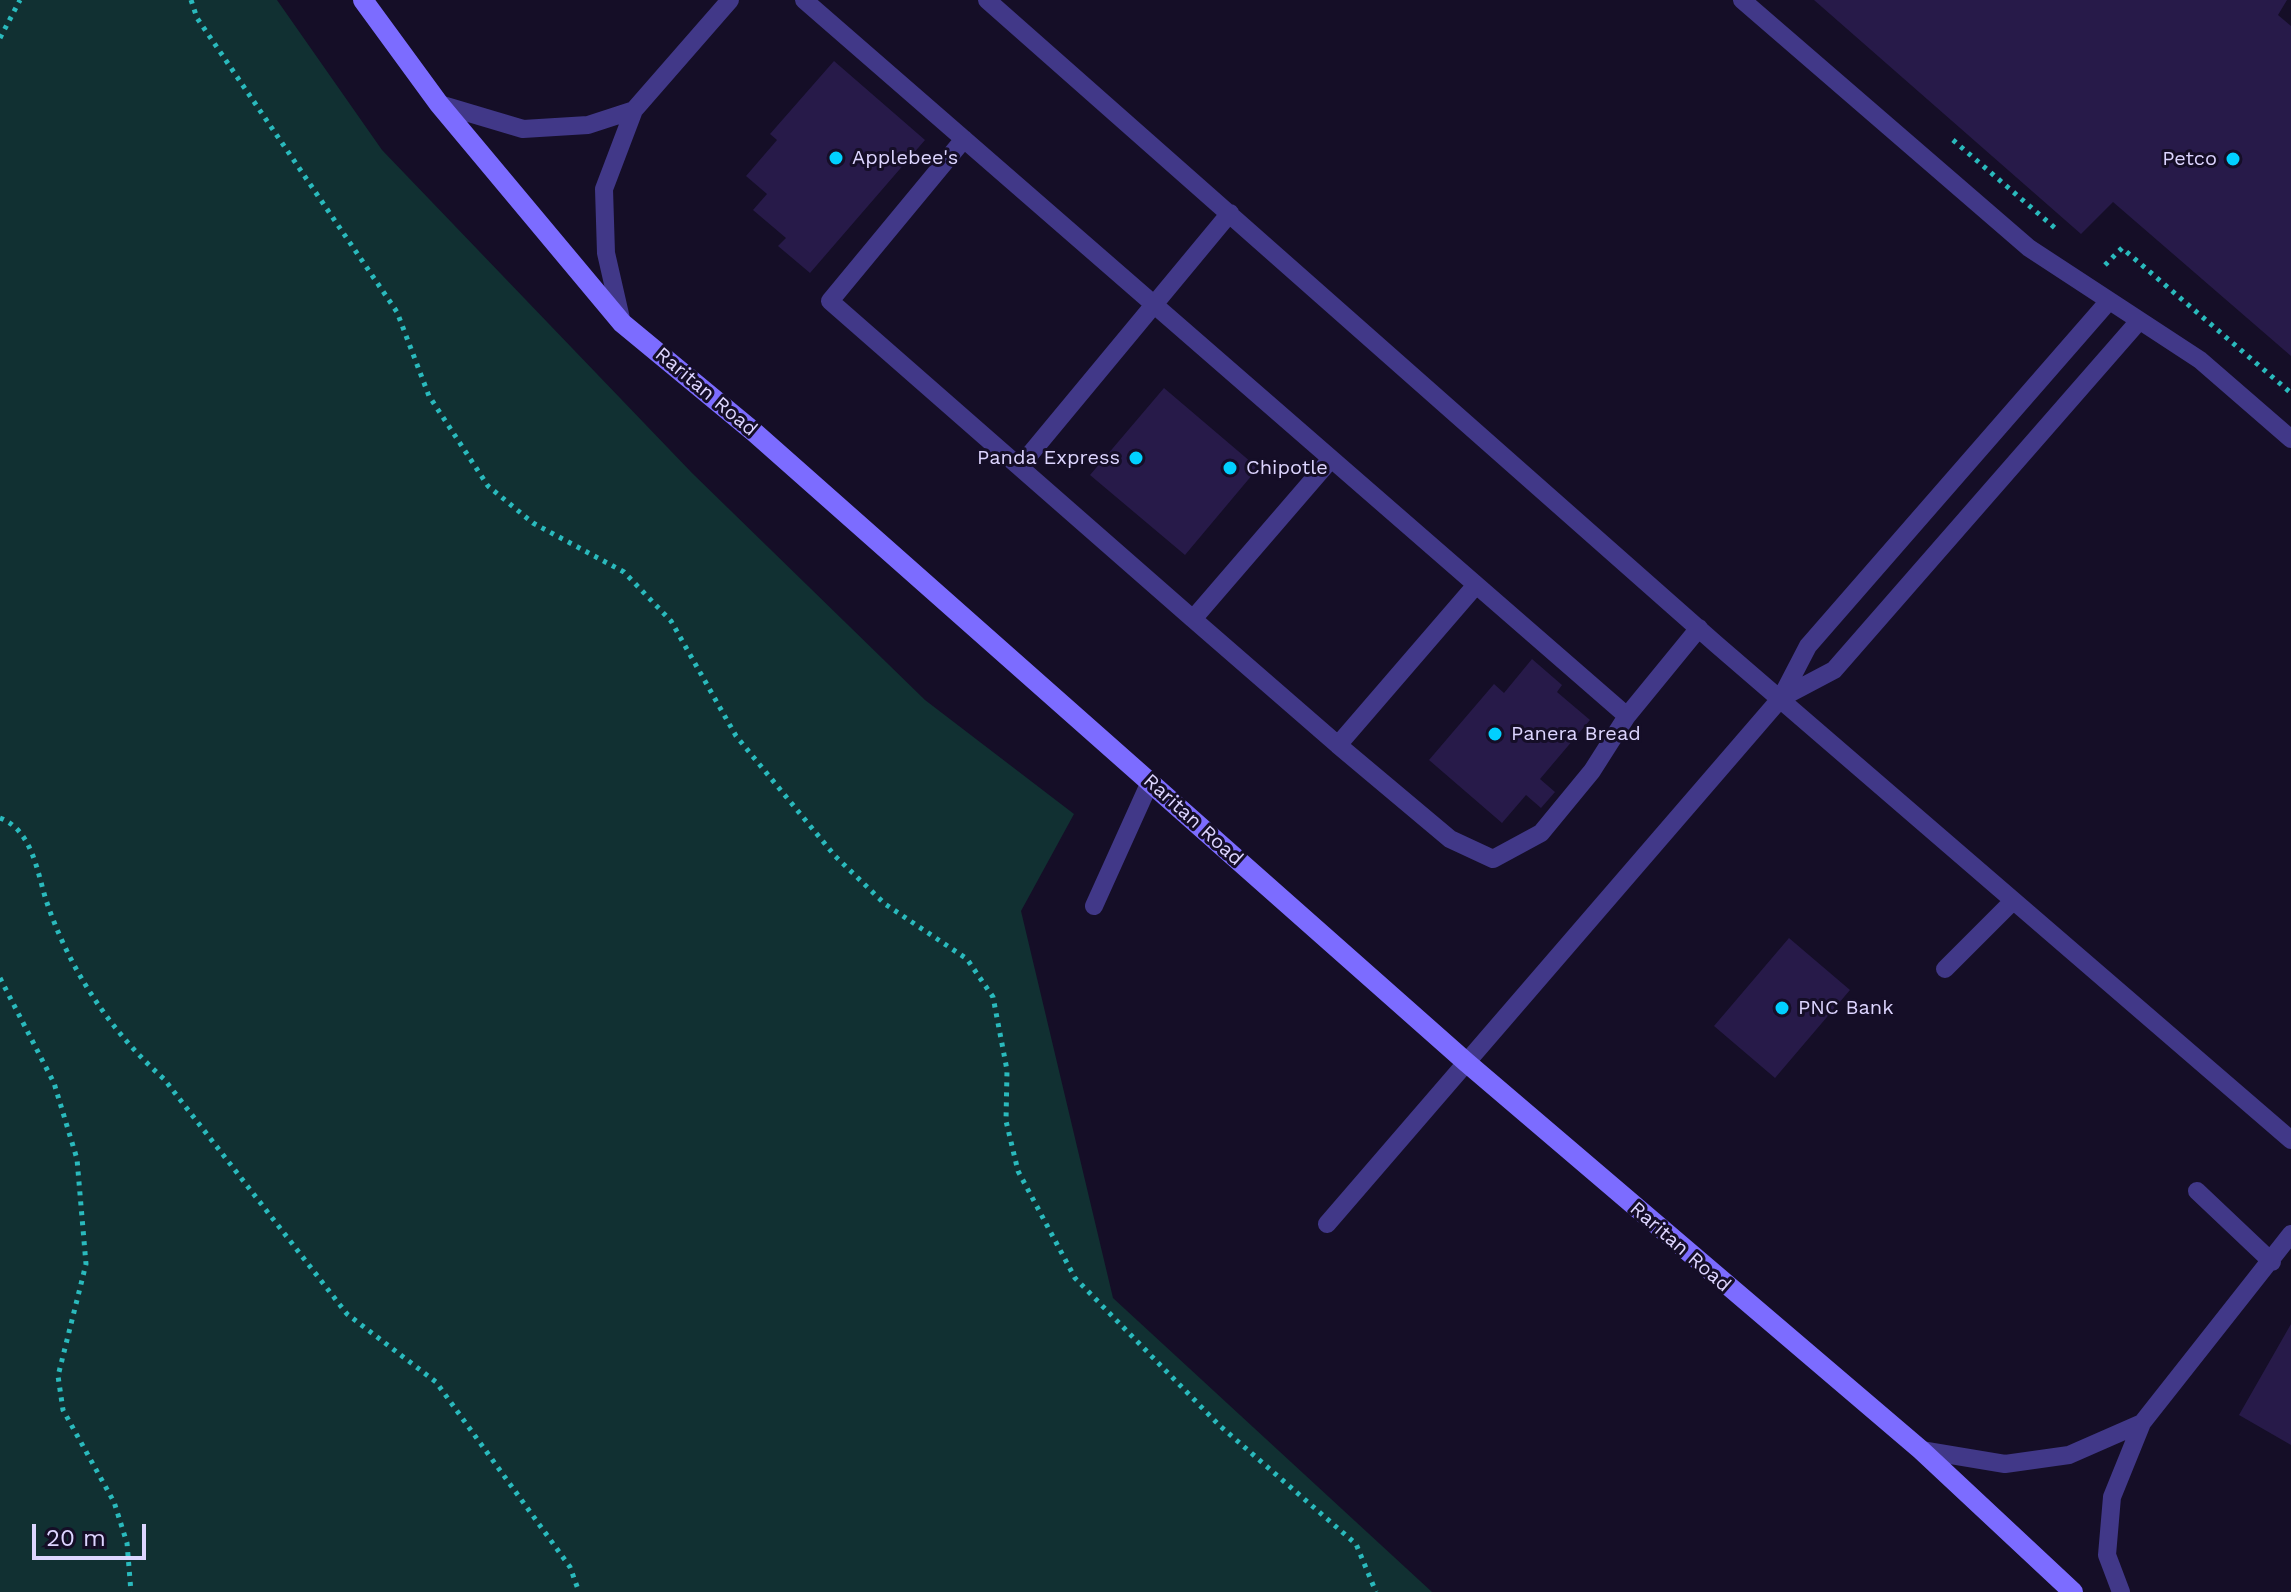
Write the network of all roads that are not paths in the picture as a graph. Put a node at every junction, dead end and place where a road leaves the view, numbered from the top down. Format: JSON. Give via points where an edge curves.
{"nodes":[{"id":1,"x":363,"y":0,"type":"edge"},
{"id":2,"x":730,"y":0,"type":"edge"},
{"id":3,"x":804,"y":0,"type":"edge"},
{"id":4,"x":987,"y":0,"type":"edge"},
{"id":5,"x":1742,"y":0,"type":"edge"},
{"id":6,"x":439,"y":104,"type":"junction"},
{"id":7,"x":634,"y":110,"type":"junction"},
{"id":8,"x":964,"y":139,"type":"junction"},
{"id":9,"x":1230,"y":213,"type":"junction"},
{"id":10,"x":2108,"y":302,"type":"junction"},
{"id":11,"x":1154,"y":305,"type":"junction"},
{"id":12,"x":2139,"y":321,"type":"junction"},
{"id":13,"x":622,"y":323,"type":"junction"},
{"id":14,"x":2291,"y":439,"type":"edge"},
{"id":15,"x":1331,"y":459,"type":"junction"},
{"id":16,"x":1021,"y":465,"type":"junction"},
{"id":17,"x":1476,"y":585,"type":"junction"},
{"id":18,"x":1193,"y":619,"type":"junction"},
{"id":19,"x":1699,"y":628,"type":"junction"},
{"id":20,"x":1781,"y":698,"type":"junction"},
{"id":21,"x":1627,"y":716,"type":"junction"},
{"id":22,"x":1338,"y":745,"type":"junction"},
{"id":23,"x":1150,"y":782,"type":"junction"},
{"id":24,"x":2013,"y":901,"type":"junction"},
{"id":25,"x":1094,"y":906,"type":"dead end"},
{"id":26,"x":1945,"y":969,"type":"dead end"},
{"id":27,"x":1466,"y":1062,"type":"junction"},
{"id":28,"x":2291,"y":1140,"type":"edge"},
{"id":29,"x":2197,"y":1191,"type":"dead end"},
{"id":30,"x":1327,"y":1224,"type":"dead end"},
{"id":31,"x":2291,"y":1234,"type":"edge"},
{"id":32,"x":2272,"y":1262,"type":"junction"},
{"id":33,"x":2142,"y":1423,"type":"junction"},
{"id":34,"x":1921,"y":1450,"type":"junction"},
{"id":35,"x":2073,"y":1592,"type":"edge"},
{"id":36,"x":2121,"y":1592,"type":"edge"}],
"edges":[{"from":1,"to":6,"type":"main road","name":"Raritan Road"},
{"from":2,"to":7,"type":"lane"},
{"from":3,"to":8,"type":"lane"},
{"from":4,"to":9,"type":"lane"},
{"from":5,"to":10,"type":"lane","via":[[2029,248]]},
{"from":6,"to":7,"type":"lane","via":[[523,129],[588,125]]},
{"from":6,"to":13,"type":"main road","name":"Raritan Road"},
{"from":7,"to":13,"type":"lane","via":[[604,189],[606,253]]},
{"from":8,"to":11,"type":"lane"},
{"from":8,"to":16,"type":"lane","via":[[830,301]]},
{"from":9,"to":11,"type":"lane"},
{"from":9,"to":19,"type":"lane"},
{"from":10,"to":12,"type":"lane"},
{"from":10,"to":20,"type":"lane","via":[[1808,646]]},
{"from":11,"to":15,"type":"lane"},
{"from":11,"to":16,"type":"lane"},
{"from":12,"to":14,"type":"lane","via":[[2200,360]]},
{"from":12,"to":20,"type":"lane","via":[[1834,670]]},
{"from":13,"to":23,"type":"main road","name":"Raritan Road","via":[[754,432]]},
{"from":15,"to":17,"type":"lane"},
{"from":15,"to":18,"type":"lane"},
{"from":16,"to":18,"type":"lane"},
{"from":17,"to":21,"type":"lane"},
{"from":17,"to":22,"type":"lane"},
{"from":18,"to":22,"type":"lane"},
{"from":19,"to":20,"type":"lane"},
{"from":19,"to":21,"type":"lane"},
{"from":20,"to":24,"type":"lane"},
{"from":20,"to":27,"type":"lane"},
{"from":21,"to":22,"type":"lane","via":[[1592,771],[1541,833],[1493,859],[1450,839]]},
{"from":23,"to":25,"type":"lane"},
{"from":23,"to":27,"type":"main road","name":"Raritan Road"},
{"from":24,"to":26,"type":"lane"},
{"from":24,"to":28,"type":"lane"},
{"from":27,"to":30,"type":"lane"},
{"from":27,"to":34,"type":"main road","name":"Raritan Road"},
{"from":29,"to":32,"type":"lane"},
{"from":31,"to":32,"type":"lane"},
{"from":32,"to":33,"type":"lane"},
{"from":33,"to":34,"type":"lane","via":[[2069,1455],[2005,1464]]},
{"from":33,"to":36,"type":"lane","via":[[2112,1497],[2107,1555]]},
{"from":34,"to":35,"type":"main road","name":"Raritan Road"}]}
